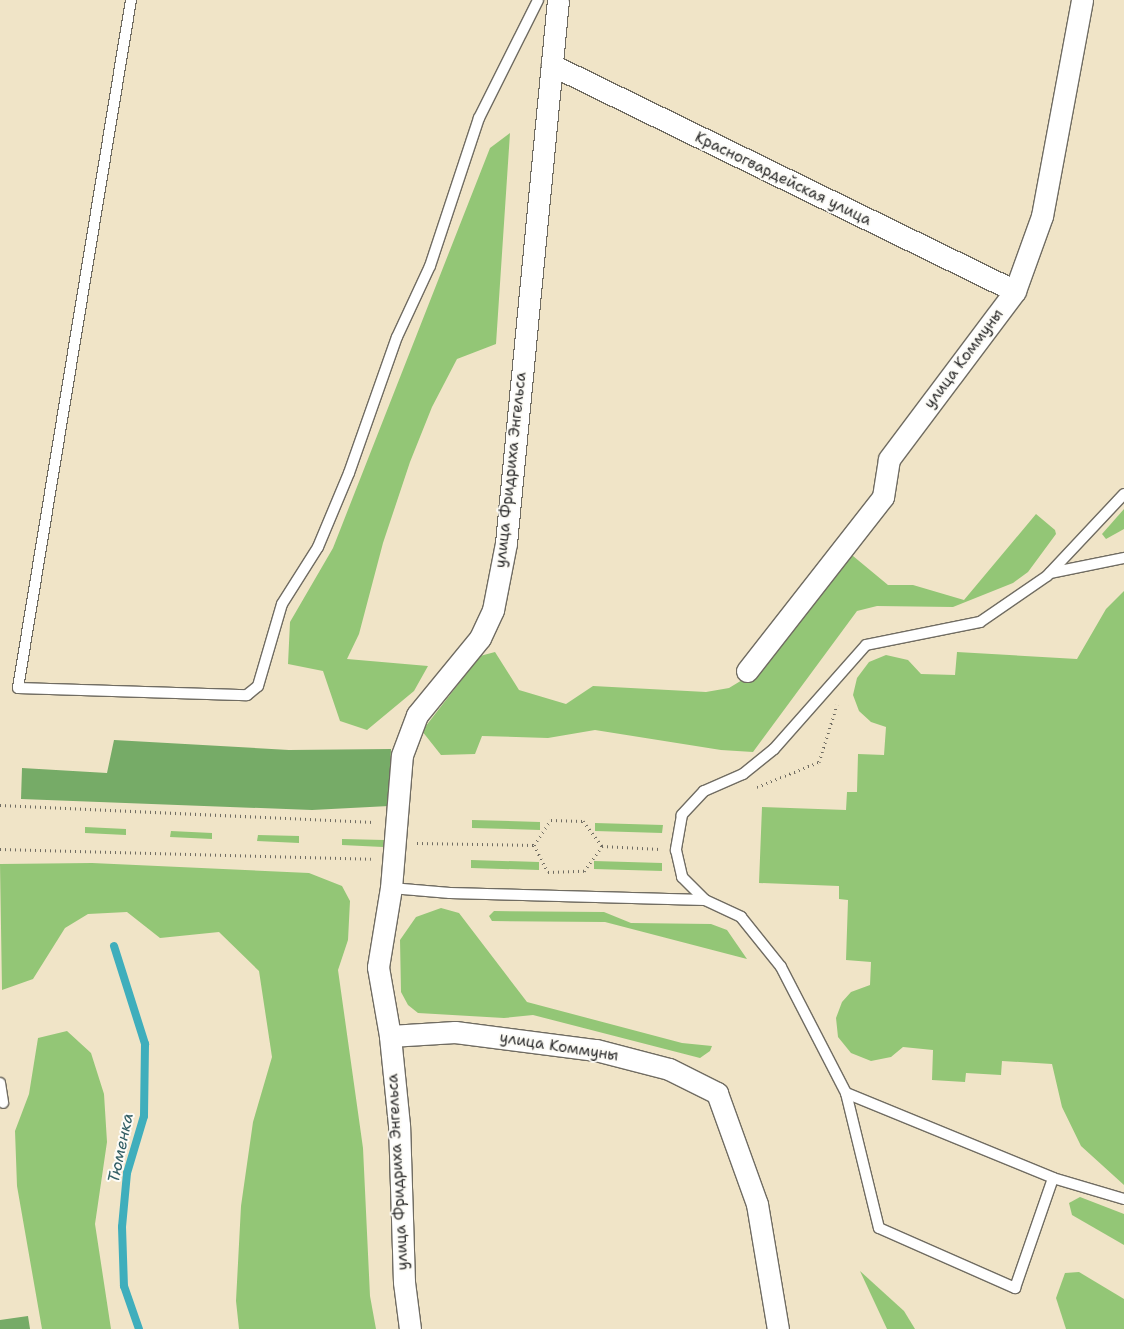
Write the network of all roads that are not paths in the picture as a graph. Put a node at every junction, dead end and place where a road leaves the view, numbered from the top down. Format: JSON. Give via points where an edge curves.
{"nodes":[{"id":1,"x":131,"y":0,"type":"edge"},
{"id":2,"x":538,"y":0,"type":"edge"},
{"id":3,"x":558,"y":0,"type":"edge"},
{"id":4,"x":1082,"y":0,"type":"edge"},
{"id":5,"x":552,"y":65,"type":"junction"},
{"id":6,"x":1015,"y":291,"type":"junction"},
{"id":7,"x":1124,"y":494,"type":"edge"},
{"id":8,"x":1124,"y":558,"type":"edge"},
{"id":9,"x":1050,"y":573,"type":"junction"},
{"id":10,"x":747,"y":671,"type":"dead end"},
{"id":11,"x":391,"y":888,"type":"junction"},
{"id":12,"x":704,"y":900,"type":"junction"},
{"id":13,"x":390,"y":1036,"type":"junction"},
{"id":14,"x":0,"y":1083,"type":"edge"},
{"id":15,"x":846,"y":1093,"type":"junction"},
{"id":16,"x":3,"y":1103,"type":"dead end"},
{"id":17,"x":1053,"y":1178,"type":"junction"},
{"id":18,"x":1124,"y":1199,"type":"edge"},
{"id":19,"x":410,"y":1329,"type":"edge"},
{"id":20,"x":778,"y":1329,"type":"edge"}],
"edges":[{"from":1,"to":2,"type":"lane","via":[[18,688],[248,695],[258,686],[282,604],[318,547],[349,473],[396,336],[430,266],[479,118]]},
{"from":3,"to":5,"type":"street","name":"улица Фридриха Энгельса"},
{"from":4,"to":6,"type":"street","name":"улица Коммуны","via":[[1042,216]]},
{"from":5,"to":6,"type":"street","name":"Красногвардейская улица"},
{"from":5,"to":11,"type":"street","name":"улица Фридриха Энгельса","via":[[506,543],[493,610],[480,638],[417,715],[402,755]]},
{"from":6,"to":10,"type":"street","name":"улица Коммуны","via":[[889,459],[883,497]]},
{"from":7,"to":9,"type":"lane"},
{"from":8,"to":9,"type":"lane"},
{"from":9,"to":12,"type":"lane","via":[[980,622],[866,645],[774,749],[743,774],[704,791],[682,815],[676,850],[682,877]]},
{"from":11,"to":12,"type":"lane","via":[[450,893]]},
{"from":11,"to":13,"type":"street","name":"улица Фридриха Энгельса","via":[[378,967]]},
{"from":12,"to":15,"type":"lane","via":[[741,917],[781,967]]},
{"from":13,"to":19,"type":"street","name":"улица Фридриха Энгельса","via":[[399,1125],[404,1282]]},
{"from":13,"to":20,"type":"street","name":"улица Коммуны","via":[[455,1032],[596,1050],[669,1069],[717,1093],[757,1204]]},
{"from":14,"to":16,"type":"lane"},
{"from":15,"to":17,"type":"lane"},
{"from":15,"to":17,"type":"lane","via":[[879,1228],[1015,1288]]},
{"from":17,"to":18,"type":"lane"}]}
